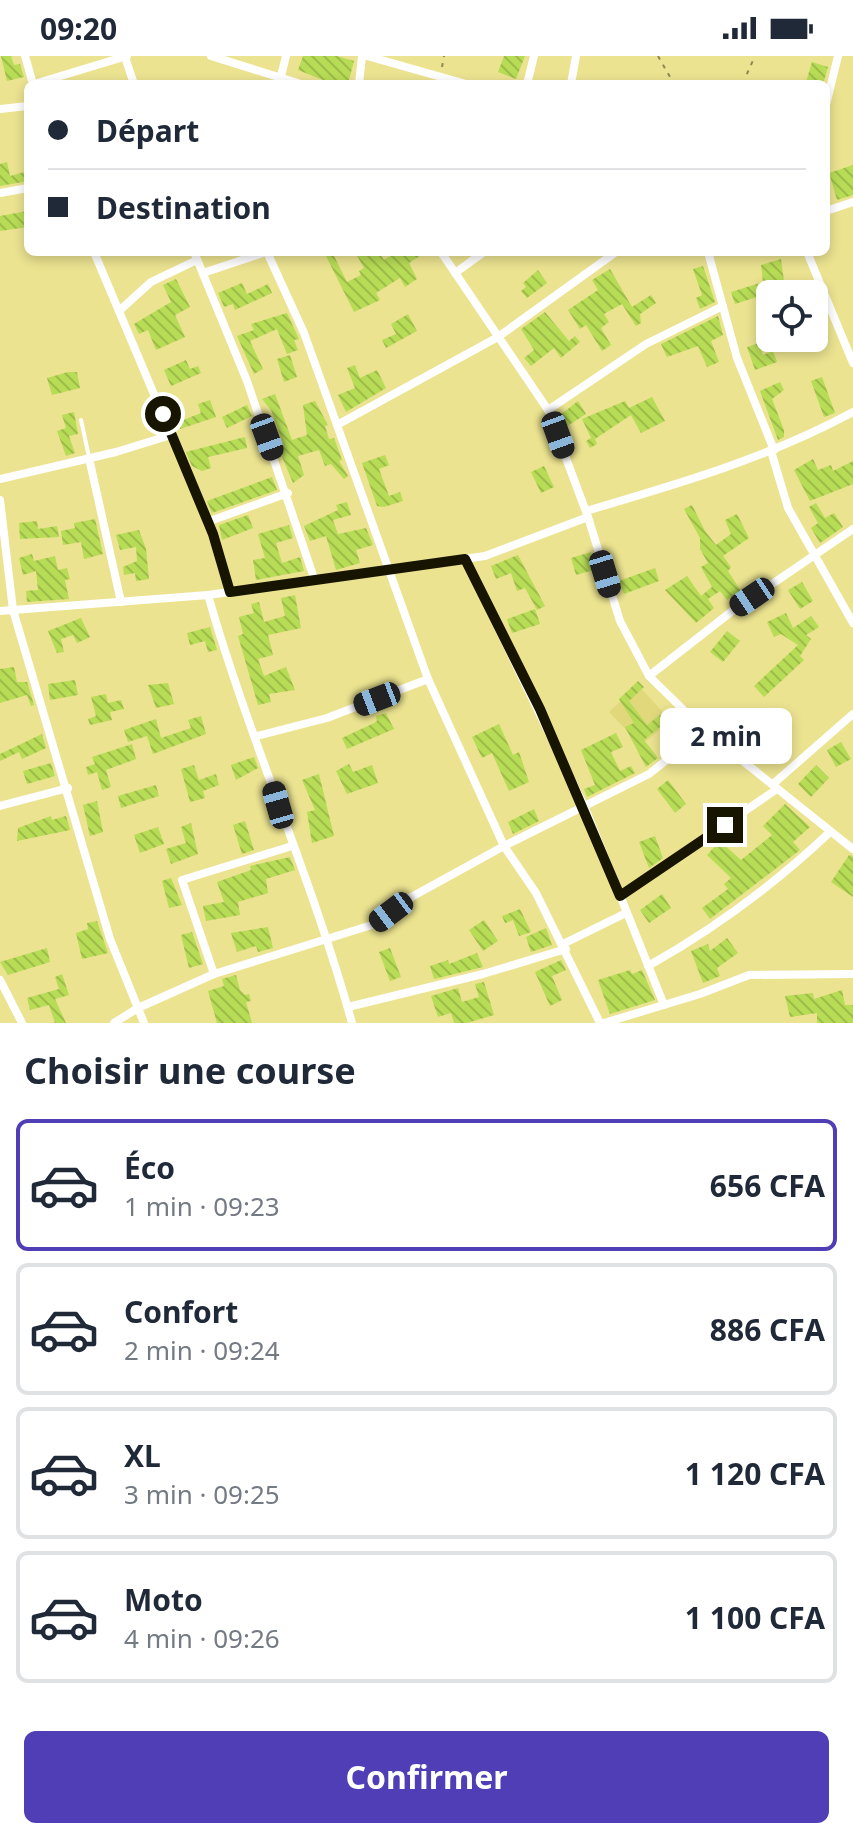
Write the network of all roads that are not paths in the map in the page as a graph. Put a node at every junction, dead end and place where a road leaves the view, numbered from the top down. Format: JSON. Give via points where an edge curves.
{"nodes":[{"id":1,"x":25,"y":56,"type":"edge"},
{"id":2,"x":126,"y":56,"type":"edge"},
{"id":3,"x":211,"y":56,"type":"edge"},
{"id":4,"x":286,"y":56,"type":"edge"},
{"id":5,"x":365,"y":56,"type":"edge"},
{"id":6,"x":534,"y":56,"type":"edge"},
{"id":7,"x":576,"y":56,"type":"edge"},
{"id":8,"x":838,"y":56,"type":"edge"},
{"id":9,"x":281,"y":76,"type":"junction"},
{"id":10,"x":32,"y":80,"type":"edge"},
{"id":11,"x":46,"y":80,"type":"edge"},
{"id":12,"x":133,"y":80,"type":"edge"},
{"id":13,"x":291,"y":80,"type":"edge"},
{"id":14,"x":360,"y":80,"type":"edge"},
{"id":15,"x":448,"y":80,"type":"edge"},
{"id":16,"x":528,"y":80,"type":"edge"},
{"id":17,"x":573,"y":80,"type":"edge"},
{"id":18,"x":830,"y":89,"type":"edge"},
{"id":19,"x":24,"y":106,"type":"edge"},
{"id":20,"x":0,"y":109,"type":"edge"},
{"id":21,"x":24,"y":189,"type":"edge"},
{"id":22,"x":0,"y":193,"type":"edge"},
{"id":23,"x":853,"y":202,"type":"edge"},
{"id":24,"x":830,"y":210,"type":"edge"},
{"id":25,"x":96,"y":256,"type":"edge"},
{"id":26,"x":196,"y":256,"type":"edge"},
{"id":27,"x":254,"y":256,"type":"edge"},
{"id":28,"x":268,"y":256,"type":"edge"},
{"id":29,"x":444,"y":256,"type":"edge"},
{"id":30,"x":478,"y":256,"type":"edge"},
{"id":31,"x":610,"y":256,"type":"edge"},
{"id":32,"x":709,"y":256,"type":"edge"},
{"id":33,"x":809,"y":256,"type":"edge"},
{"id":34,"x":203,"y":273,"type":"junction"},
{"id":35,"x":455,"y":273,"type":"junction"},
{"id":36,"x":723,"y":306,"type":"junction"},
{"id":37,"x":119,"y":311,"type":"junction"},
{"id":38,"x":498,"y":337,"type":"junction"},
{"id":39,"x":853,"y":363,"type":"edge"},
{"id":40,"x":548,"y":410,"type":"junction"},
{"id":41,"x":853,"y":412,"type":"edge"},
{"id":42,"x":81,"y":420,"type":"dead end"},
{"id":43,"x":337,"y":425,"type":"junction"},
{"id":44,"x":171,"y":435,"type":"junction"},
{"id":45,"x":772,"y":451,"type":"junction"},
{"id":46,"x":89,"y":458,"type":"junction"},
{"id":47,"x":0,"y":479,"type":"edge"},
{"id":48,"x":288,"y":493,"type":"junction"},
{"id":49,"x":0,"y":500,"type":"edge"},
{"id":50,"x":587,"y":514,"type":"junction"},
{"id":51,"x":207,"y":522,"type":"junction"},
{"id":52,"x":853,"y":529,"type":"edge"},
{"id":53,"x":816,"y":554,"type":"junction"},
{"id":54,"x":465,"y":559,"type":"junction"},
{"id":55,"x":389,"y":568,"type":"junction"},
{"id":56,"x":315,"y":581,"type":"junction"},
{"id":57,"x":230,"y":592,"type":"junction"},
{"id":58,"x":208,"y":595,"type":"junction"},
{"id":59,"x":0,"y":602,"type":"edge"},
{"id":60,"x":121,"y":602,"type":"junction"},
{"id":61,"x":13,"y":610,"type":"junction"},
{"id":62,"x":0,"y":611,"type":"edge"},
{"id":63,"x":853,"y":623,"type":"edge"},
{"id":64,"x":649,"y":676,"type":"junction"},
{"id":65,"x":428,"y":679,"type":"junction"},
{"id":66,"x":853,"y":714,"type":"edge"},
{"id":67,"x":704,"y":730,"type":"junction"},
{"id":68,"x":257,"y":736,"type":"junction"},
{"id":69,"x":775,"y":786,"type":"junction"},
{"id":70,"x":68,"y":788,"type":"junction"},
{"id":71,"x":0,"y":806,"type":"edge"},
{"id":72,"x":585,"y":808,"type":"junction"},
{"id":73,"x":830,"y":832,"type":"junction"},
{"id":74,"x":292,"y":846,"type":"junction"},
{"id":75,"x":504,"y":846,"type":"junction"},
{"id":76,"x":853,"y":849,"type":"edge"},
{"id":77,"x":620,"y":896,"type":"junction"},
{"id":78,"x":626,"y":913,"type":"junction"},
{"id":79,"x":328,"y":941,"type":"junction"},
{"id":80,"x":565,"y":946,"type":"junction"},
{"id":81,"x":648,"y":966,"type":"junction"},
{"id":82,"x":214,"y":974,"type":"junction"},
{"id":83,"x":853,"y":974,"type":"edge"},
{"id":84,"x":0,"y":980,"type":"edge"},
{"id":85,"x":664,"y":1005,"type":"junction"},
{"id":86,"x":348,"y":1007,"type":"junction"},
{"id":87,"x":138,"y":1008,"type":"junction"},
{"id":88,"x":22,"y":1023,"type":"edge"},
{"id":89,"x":114,"y":1023,"type":"edge"},
{"id":90,"x":144,"y":1023,"type":"edge"},
{"id":91,"x":352,"y":1023,"type":"edge"},
{"id":92,"x":602,"y":1023,"type":"edge"}],
"edges":[{"from":1,"to":10,"type":"street"},
{"from":2,"to":11,"type":"street"},
{"from":2,"to":12,"type":"street"},
{"from":3,"to":9,"type":"street"},
{"from":4,"to":9,"type":"street"},
{"from":5,"to":14,"type":"street"},
{"from":5,"to":15,"type":"street"},
{"from":6,"to":16,"type":"street"},
{"from":7,"to":17,"type":"street"},
{"from":8,"to":18,"type":"street"},
{"from":9,"to":13,"type":"street"},
{"from":19,"to":20,"type":"street"},
{"from":21,"to":22,"type":"street"},
{"from":23,"to":24,"type":"street"},
{"from":25,"to":37,"type":"street"},
{"from":26,"to":34,"type":"street"},
{"from":26,"to":37,"type":"street","via":[[151,282]]},
{"from":27,"to":34,"type":"street"},
{"from":28,"to":43,"type":"street","via":[[304,333]]},
{"from":29,"to":35,"type":"street"},
{"from":30,"to":35,"type":"street"},
{"from":31,"to":38,"type":"street"},
{"from":32,"to":36,"type":"street"},
{"from":33,"to":39,"type":"street"},
{"from":34,"to":48,"type":"street"},
{"from":35,"to":38,"type":"street"},
{"from":36,"to":40,"type":"street","via":[[646,344]]},
{"from":36,"to":45,"type":"street"},
{"from":37,"to":44,"type":"street"},
{"from":38,"to":40,"type":"street"},
{"from":38,"to":43,"type":"street"},
{"from":40,"to":50,"type":"street"},
{"from":41,"to":45,"type":"street"},
{"from":42,"to":46,"type":"lane"},
{"from":43,"to":55,"type":"street"},
{"from":44,"to":46,"type":"street"},
{"from":44,"to":51,"type":"street"},
{"from":45,"to":50,"type":"street"},
{"from":45,"to":53,"type":"street","via":[[788,508]]},
{"from":46,"to":47,"type":"street"},
{"from":46,"to":60,"type":"street"},
{"from":48,"to":51,"type":"street"},
{"from":48,"to":56,"type":"street"},
{"from":49,"to":61,"type":"street"},
{"from":50,"to":54,"type":"street","via":[[485,556]]},
{"from":50,"to":64,"type":"street","via":[[620,621]]},
{"from":51,"to":57,"type":"street"},
{"from":52,"to":53,"type":"street"},
{"from":53,"to":63,"type":"street"},
{"from":53,"to":64,"type":"street"},
{"from":54,"to":55,"type":"street"},
{"from":54,"to":72,"type":"street"},
{"from":55,"to":56,"type":"street"},
{"from":55,"to":65,"type":"street"},
{"from":56,"to":57,"type":"street"},
{"from":57,"to":58,"type":"street"},
{"from":58,"to":60,"type":"street"},
{"from":58,"to":68,"type":"street"},
{"from":59,"to":61,"type":"street"},
{"from":60,"to":61,"type":"street"},
{"from":61,"to":62,"type":"street"},
{"from":61,"to":70,"type":"street"},
{"from":64,"to":67,"type":"street"},
{"from":65,"to":68,"type":"street","via":[[327,718]]},
{"from":65,"to":75,"type":"street"},
{"from":66,"to":69,"type":"street"},
{"from":67,"to":69,"type":"street"},
{"from":67,"to":72,"type":"street","via":[[649,774]]},
{"from":68,"to":74,"type":"street"},
{"from":69,"to":73,"type":"street"},
{"from":69,"to":77,"type":"street"},
{"from":70,"to":71,"type":"street"},
{"from":70,"to":87,"type":"street","via":[[110,939]]},
{"from":72,"to":75,"type":"street"},
{"from":72,"to":77,"type":"street"},
{"from":73,"to":76,"type":"street"},
{"from":73,"to":81,"type":"street","via":[[760,892]]},
{"from":74,"to":79,"type":"street"},
{"from":74,"to":82,"type":"street","via":[[182,880]]},
{"from":75,"to":79,"type":"street","via":[[406,900],[375,924]]},
{"from":75,"to":80,"type":"street"},
{"from":77,"to":78,"type":"street"},
{"from":78,"to":80,"type":"street"},
{"from":78,"to":81,"type":"street"},
{"from":79,"to":82,"type":"street"},
{"from":79,"to":86,"type":"street"},
{"from":80,"to":86,"type":"street","via":[[483,974]]},
{"from":80,"to":92,"type":"street"},
{"from":81,"to":85,"type":"street"},
{"from":82,"to":87,"type":"street"},
{"from":83,"to":85,"type":"street","via":[[749,975]]},
{"from":84,"to":88,"type":"street"},
{"from":85,"to":92,"type":"street"},
{"from":86,"to":91,"type":"street"},
{"from":87,"to":89,"type":"street"},
{"from":87,"to":90,"type":"street"}]}
